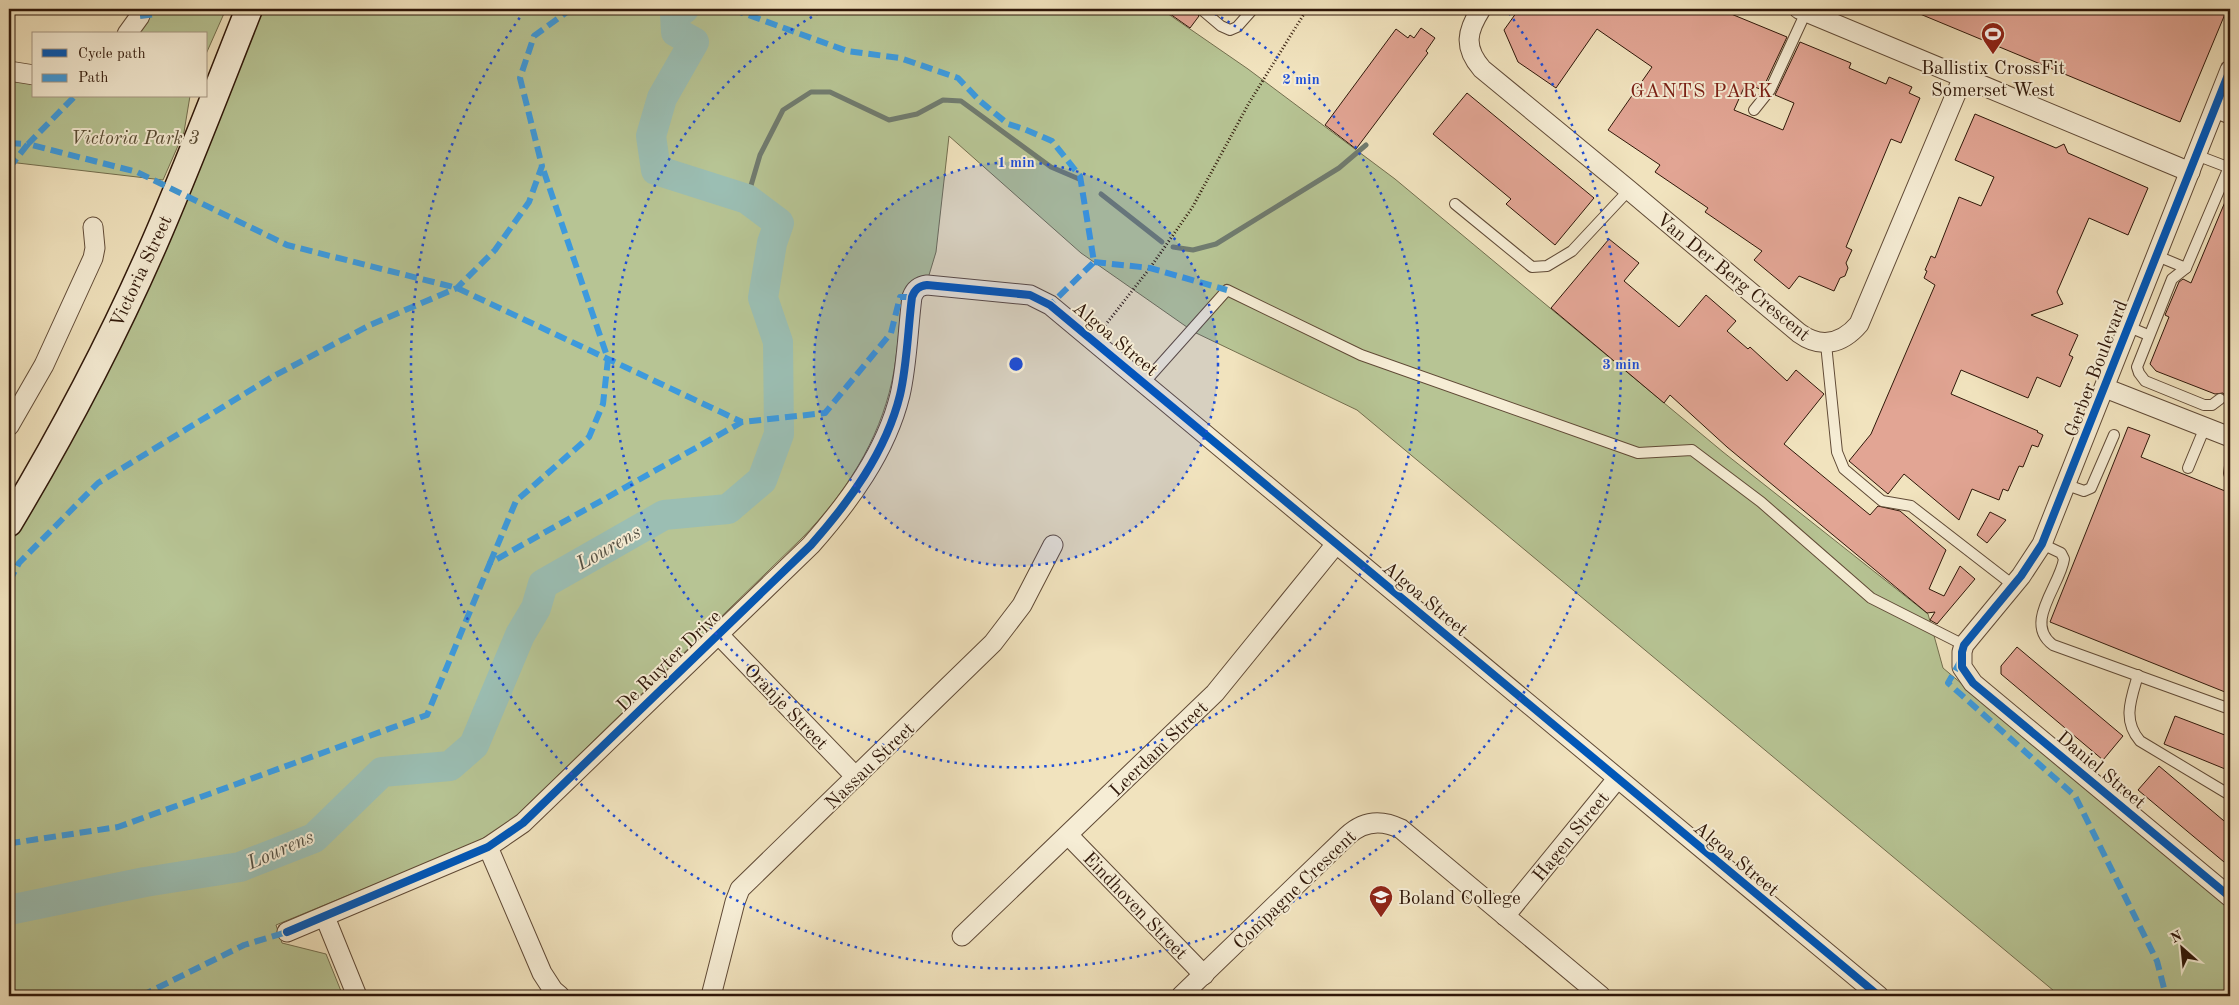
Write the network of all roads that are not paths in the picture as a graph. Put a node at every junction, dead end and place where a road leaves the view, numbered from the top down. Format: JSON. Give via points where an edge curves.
{"nodes":[{"id":1,"x":249,"y":9,"type":"edge"},
{"id":2,"x":1201,"y":9,"type":"edge"},
{"id":3,"x":1253,"y":9,"type":"edge"},
{"id":4,"x":1481,"y":9,"type":"edge"},
{"id":5,"x":1803,"y":10,"type":"edge"},
{"id":6,"x":140,"y":16,"type":"dead end"},
{"id":7,"x":128,"y":32,"type":"edge"},
{"id":8,"x":9,"y":71,"type":"edge"},
{"id":9,"x":2230,"y":72,"type":"edge"},
{"id":10,"x":32,"y":74,"type":"edge"},
{"id":11,"x":1963,"y":77,"type":"junction"},
{"id":12,"x":1754,"y":110,"type":"dead end"},
{"id":13,"x":2222,"y":116,"type":"edge"},
{"id":14,"x":2193,"y":163,"type":"junction"},
{"id":15,"x":2230,"y":168,"type":"edge"},
{"id":16,"x":1629,"y":190,"type":"junction"},
{"id":17,"x":1455,"y":204,"type":"dead end"},
{"id":18,"x":94,"y":227,"type":"dead end"},
{"id":19,"x":2157,"y":256,"type":"junction"},
{"id":20,"x":2186,"y":268,"type":"junction"},
{"id":21,"x":927,"y":285,"type":"joint"},
{"id":22,"x":2129,"y":327,"type":"junction"},
{"id":23,"x":2148,"y":335,"type":"junction"},
{"id":24,"x":1826,"y":344,"type":"junction"},
{"id":25,"x":1144,"y":383,"type":"junction"},
{"id":26,"x":2105,"y":388,"type":"junction"},
{"id":27,"x":2220,"y":399,"type":"dead end"},
{"id":28,"x":9,"y":426,"type":"edge"},
{"id":29,"x":2205,"y":427,"type":"junction"},
{"id":30,"x":2114,"y":435,"type":"dead end"},
{"id":31,"x":2230,"y":437,"type":"edge"},
{"id":32,"x":2230,"y":466,"type":"edge"},
{"id":33,"x":2188,"y":468,"type":"dead end"},
{"id":34,"x":2230,"y":476,"type":"edge"},
{"id":35,"x":2067,"y":485,"type":"junction"},
{"id":36,"x":9,"y":523,"type":"edge"},
{"id":37,"x":1336,"y":544,"type":"junction"},
{"id":38,"x":2042,"y":544,"type":"junction"},
{"id":39,"x":1053,"y":545,"type":"dead end"},
{"id":40,"x":2013,"y":585,"type":"junction"},
{"id":41,"x":718,"y":634,"type":"junction"},
{"id":42,"x":1963,"y":652,"type":"junction"},
{"id":43,"x":2138,"y":675,"type":"junction"},
{"id":44,"x":2230,"y":709,"type":"edge"},
{"id":45,"x":856,"y":777,"type":"junction"},
{"id":46,"x":1617,"y":779,"type":"junction"},
{"id":47,"x":2230,"y":795,"type":"edge"},
{"id":48,"x":1068,"y":835,"type":"junction"},
{"id":49,"x":488,"y":847,"type":"junction"},
{"id":50,"x":2230,"y":897,"type":"edge"},
{"id":51,"x":1505,"y":916,"type":"junction"},
{"id":52,"x":325,"y":917,"type":"junction"},
{"id":53,"x":287,"y":932,"type":"dead end"},
{"id":54,"x":962,"y":936,"type":"dead end"},
{"id":55,"x":1204,"y":975,"type":"junction"},
{"id":56,"x":357,"y":996,"type":"edge"},
{"id":57,"x":560,"y":996,"type":"edge"},
{"id":58,"x":711,"y":996,"type":"edge"},
{"id":59,"x":1182,"y":996,"type":"edge"},
{"id":60,"x":1601,"y":996,"type":"edge"},
{"id":61,"x":1879,"y":996,"type":"edge"}],
"edges":[{"from":1,"to":36,"type":"main road","name":"Victoria Street","via":[[142,270],[46,461]]},
{"from":2,"to":3,"type":"lane","via":[[1230,30],[1237,27]]},
{"from":4,"to":16,"type":"street","name":"Van Der Berg Crescent","via":[[1471,26],[1468,40],[1476,62]]},
{"from":5,"to":11,"type":"street"},
{"from":5,"to":12,"type":"lane","via":[[1770,90]]},
{"from":6,"to":7,"type":"street"},
{"from":8,"to":10,"type":"street"},
{"from":9,"to":13,"type":"street","name":"Gerber Boulevard"},
{"from":11,"to":14,"type":"street"},
{"from":11,"to":24,"type":"street","name":"Van Der Berg Crescent","via":[[1859,324],[1846,336]]},
{"from":13,"to":14,"type":"street","name":"Gerber Boulevard"},
{"from":14,"to":15,"type":"lane"},
{"from":14,"to":19,"type":"street","name":"Gerber Boulevard"},
{"from":15,"to":20,"type":"lane"},
{"from":16,"to":17,"type":"lane","via":[[1572,251],[1547,266],[1532,267]]},
{"from":16,"to":24,"type":"street","name":"Van Der Berg Crescent","via":[[1799,333],[1813,342]]},
{"from":18,"to":28,"type":"street","via":[[93,258],[44,365]]},
{"from":19,"to":20,"type":"lane"},
{"from":19,"to":22,"type":"street","name":"Gerber Boulevard"},
{"from":20,"to":23,"type":"lane","via":[[2172,279]]},
{"from":21,"to":25,"type":"street","name":"Algoa Street","via":[[1036,297]]},
{"from":21,"to":41,"type":"street","name":"De Ruyter Drive","via":[[914,291],[900,395],[883,440],[860,483],[811,545]]},
{"from":22,"to":23,"type":"lane"},
{"from":22,"to":26,"type":"street","name":"Gerber Boulevard"},
{"from":23,"to":27,"type":"lane","via":[[2138,360],[2141,378],[2204,405],[2212,405]]},
{"from":24,"to":40,"type":"lane","via":[[1837,452],[1844,469],[1882,502],[1911,506]]},
{"from":25,"to":37,"type":"street","name":"Algoa Street"},
{"from":25,"to":42,"type":"lane","via":[[1227,290],[1361,354],[1638,453],[1692,450],[1761,502],[1871,598]]},
{"from":26,"to":29,"type":"street"},
{"from":26,"to":35,"type":"street","name":"Gerber Boulevard"},
{"from":29,"to":31,"type":"street"},
{"from":29,"to":33,"type":"lane"},
{"from":30,"to":35,"type":"lane","via":[[2091,488],[2084,491]]},
{"from":32,"to":34,"type":"lane"},
{"from":35,"to":38,"type":"street","name":"Gerber Boulevard"},
{"from":37,"to":46,"type":"street","name":"Algoa Street"},
{"from":37,"to":48,"type":"street","name":"Leerdam Street","via":[[1215,694]]},
{"from":38,"to":40,"type":"street","name":"Gerber Boulevard"},
{"from":38,"to":43,"type":"lane","via":[[2061,552],[2064,560],[2042,616],[2041,628],[2048,640]]},
{"from":39,"to":45,"type":"street","name":"Nassau Street","via":[[1022,605],[993,643]]},
{"from":40,"to":42,"type":"street","name":"Gerber Boulevard"},
{"from":41,"to":45,"type":"street","name":"Oranje Street"},
{"from":41,"to":49,"type":"street","name":"De Ruyter Drive","via":[[523,823]]},
{"from":42,"to":50,"type":"street","name":"Daniel Street","via":[[1964,673],[1973,682]]},
{"from":43,"to":44,"type":"lane"},
{"from":43,"to":47,"type":"lane","via":[[2128,713],[2136,735]]},
{"from":45,"to":58,"type":"street","name":"Nassau Street","via":[[740,889]]},
{"from":46,"to":51,"type":"street","name":"Hagen Street"},
{"from":46,"to":61,"type":"street","name":"Algoa Street"},
{"from":48,"to":54,"type":"street","name":"Leerdam Street"},
{"from":48,"to":55,"type":"street","name":"Eindhoven Street"},
{"from":49,"to":52,"type":"street","name":"De Ruyter Drive"},
{"from":49,"to":57,"type":"street","via":[[542,974]]},
{"from":51,"to":55,"type":"street","name":"Compagne Crescent","via":[[1401,829],[1384,822],[1367,824],[1347,836]]},
{"from":51,"to":60,"type":"street","name":"Compagne Crescent"},
{"from":52,"to":53,"type":"street","name":"De Ruyter Drive"},
{"from":52,"to":56,"type":"street"},
{"from":55,"to":59,"type":"street","name":"Compagne Crescent"}]}
